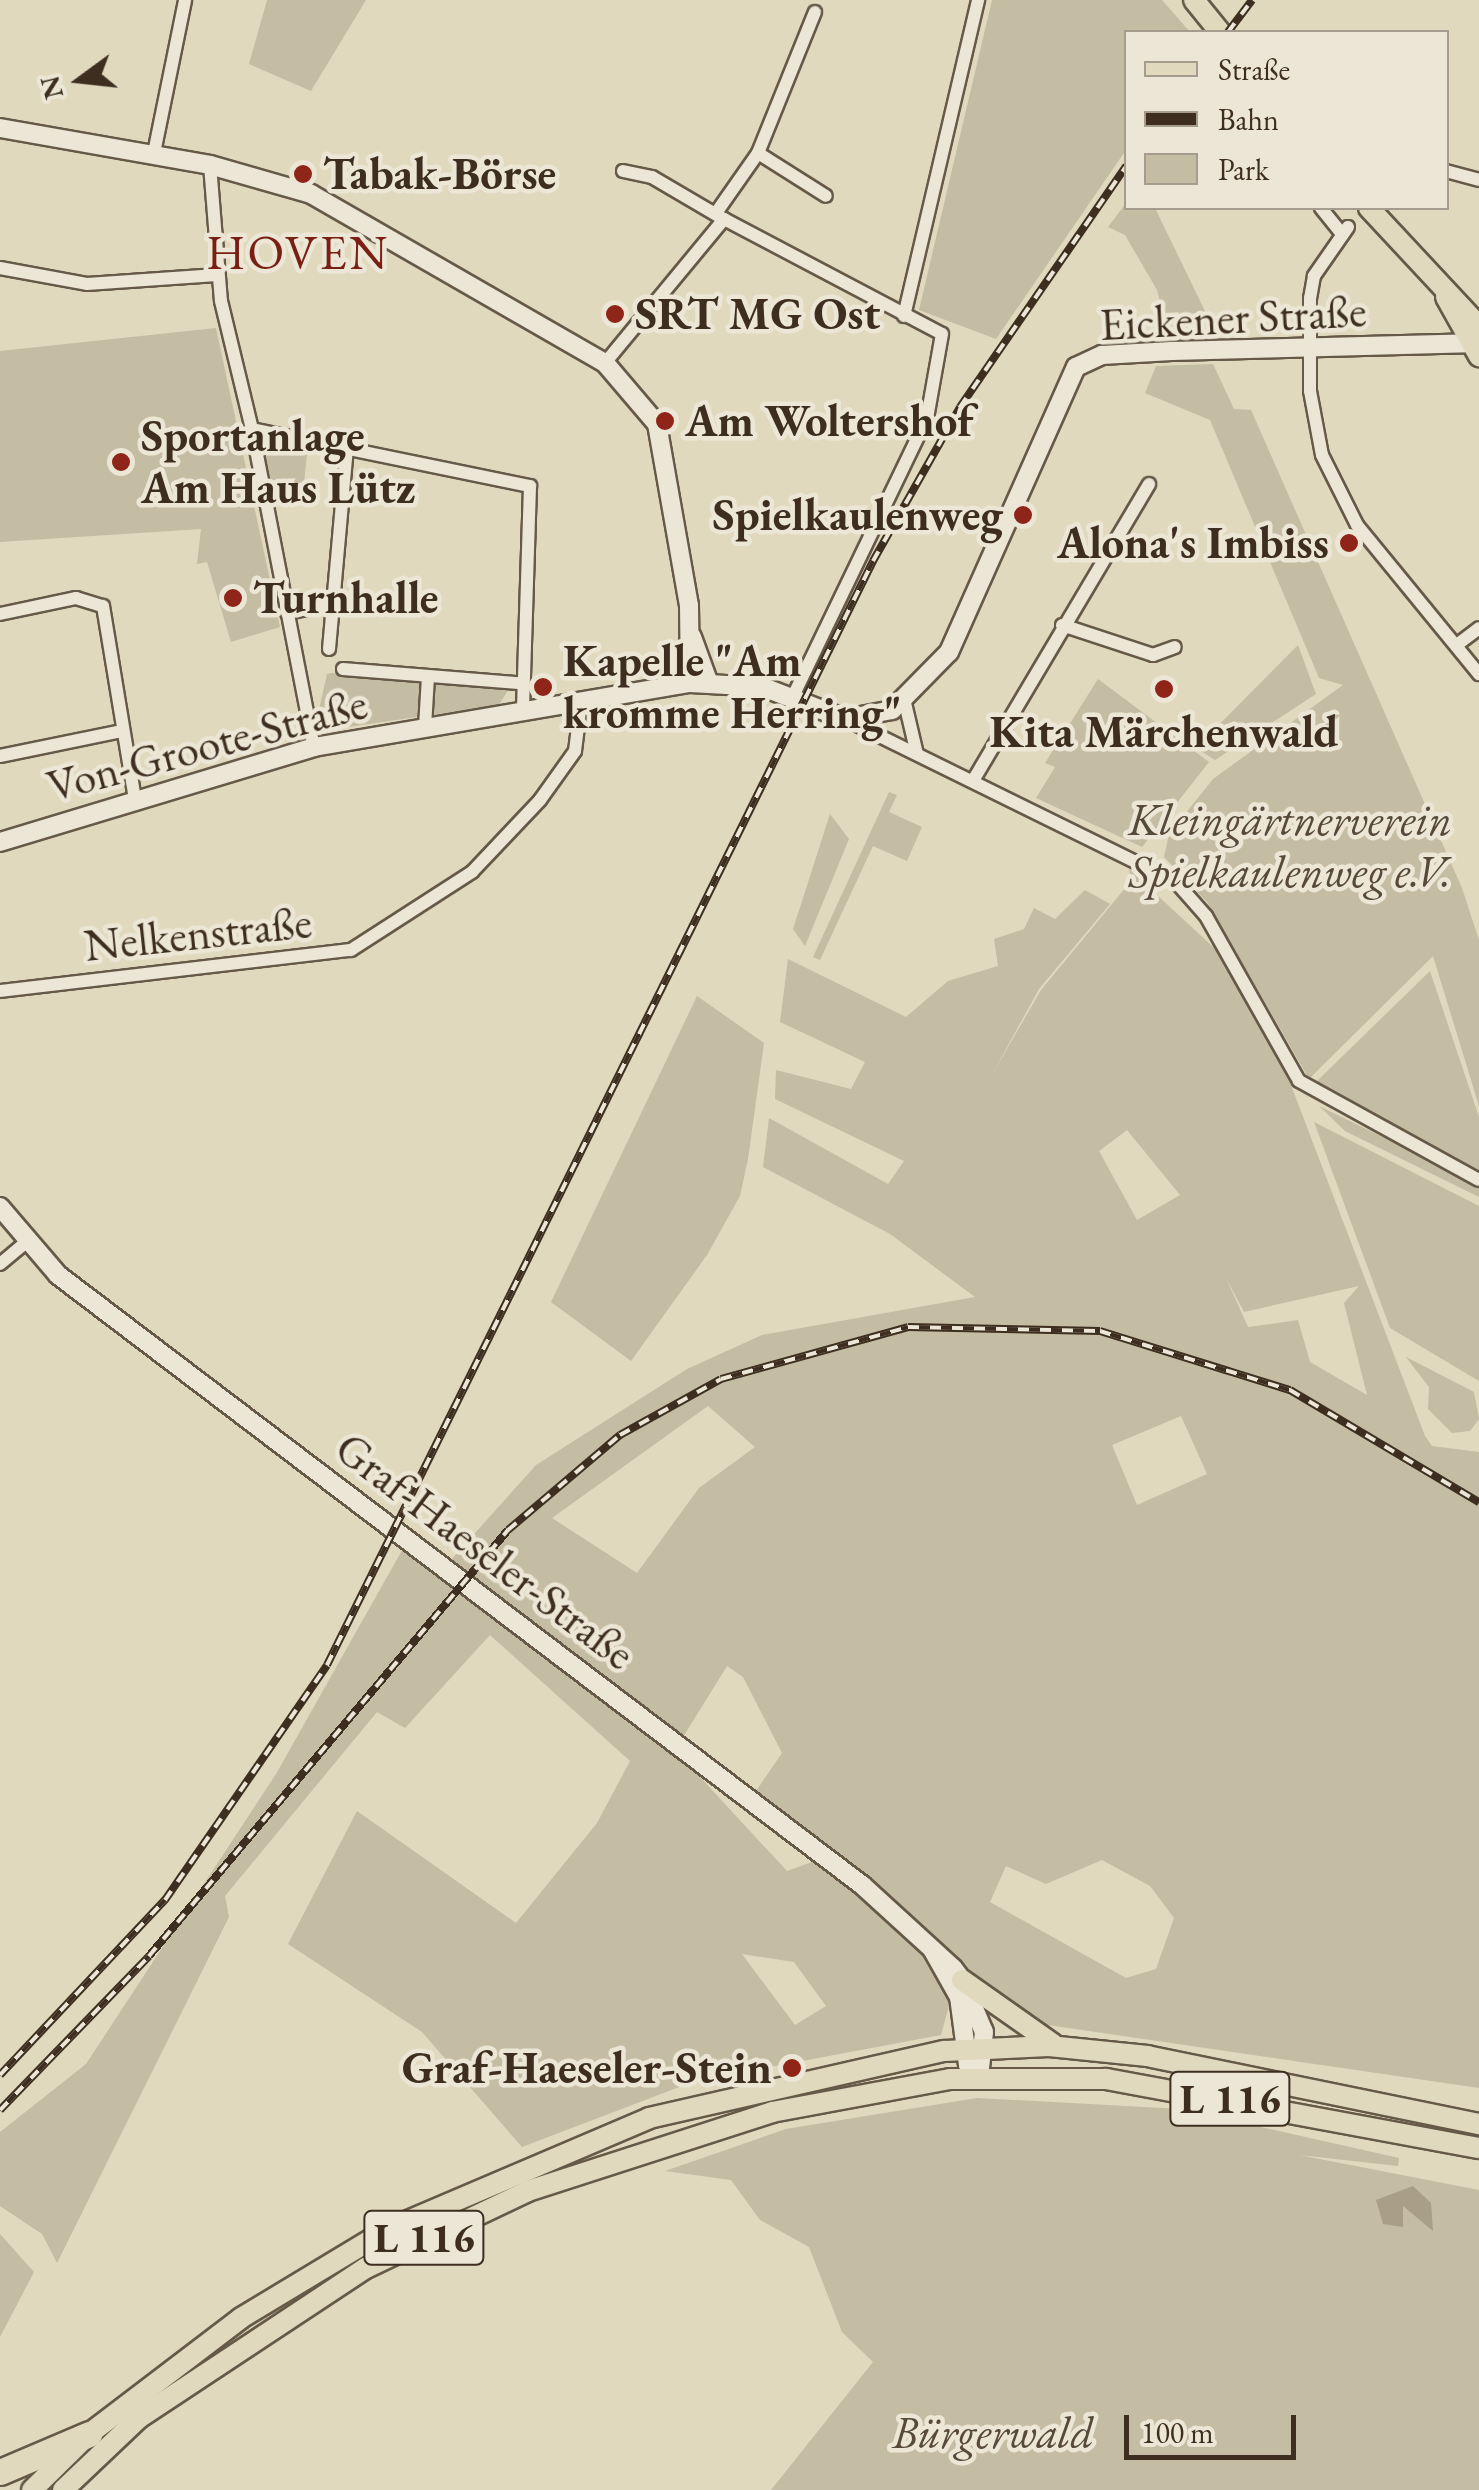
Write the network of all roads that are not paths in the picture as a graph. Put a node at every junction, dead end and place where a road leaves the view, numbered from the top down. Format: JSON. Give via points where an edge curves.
{"nodes":[{"id":1,"x":185,"y":0,"type":"edge"},
{"id":2,"x":978,"y":0,"type":"edge"},
{"id":3,"x":1194,"y":0,"type":"edge"},
{"id":4,"x":816,"y":12,"type":"dead end"},
{"id":5,"x":1215,"y":27,"type":"edge"},
{"id":6,"x":0,"y":128,"type":"edge"},
{"id":7,"x":758,"y":153,"type":"junction"},
{"id":8,"x":154,"y":154,"type":"junction"},
{"id":9,"x":210,"y":164,"type":"junction"},
{"id":10,"x":623,"y":171,"type":"dead end"},
{"id":11,"x":1449,"y":172,"type":"edge"},
{"id":12,"x":1479,"y":180,"type":"edge"},
{"id":13,"x":826,"y":196,"type":"dead end"},
{"id":14,"x":1323,"y":210,"type":"edge"},
{"id":15,"x":1371,"y":210,"type":"edge"},
{"id":16,"x":720,"y":216,"type":"junction"},
{"id":17,"x":0,"y":268,"type":"edge"},
{"id":18,"x":217,"y":275,"type":"junction"},
{"id":19,"x":904,"y":316,"type":"junction"},
{"id":20,"x":1476,"y":342,"type":"edge"},
{"id":21,"x":1309,"y":348,"type":"junction"},
{"id":22,"x":605,"y":363,"type":"junction"},
{"id":23,"x":252,"y":429,"type":"junction"},
{"id":24,"x":348,"y":448,"type":"junction"},
{"id":25,"x":1149,"y":484,"type":"dead end"},
{"id":26,"x":331,"y":604,"type":"junction"},
{"id":27,"x":0,"y":614,"type":"edge"},
{"id":28,"x":288,"y":614,"type":"junction"},
{"id":29,"x":1062,"y":625,"type":"junction"},
{"id":30,"x":1479,"y":628,"type":"edge"},
{"id":31,"x":1458,"y":644,"type":"junction"},
{"id":32,"x":1176,"y":647,"type":"dead end"},
{"id":33,"x":329,"y":648,"type":"dead end"},
{"id":34,"x":343,"y":670,"type":"dead end"},
{"id":35,"x":1479,"y":674,"type":"edge"},
{"id":36,"x":428,"y":677,"type":"junction"},
{"id":37,"x":699,"y":682,"type":"junction"},
{"id":38,"x":518,"y":684,"type":"junction"},
{"id":39,"x":793,"y":696,"type":"junction"},
{"id":40,"x":905,"y":702,"type":"junction"},
{"id":41,"x":581,"y":703,"type":"junction"},
{"id":42,"x":523,"y":713,"type":"junction"},
{"id":43,"x":845,"y":719,"type":"junction"},
{"id":44,"x":425,"y":727,"type":"junction"},
{"id":45,"x":122,"y":732,"type":"junction"},
{"id":46,"x":314,"y":747,"type":"junction"},
{"id":47,"x":916,"y":754,"type":"junction"},
{"id":48,"x":0,"y":756,"type":"edge"},
{"id":49,"x":974,"y":778,"type":"junction"},
{"id":50,"x":135,"y":800,"type":"junction"},
{"id":51,"x":0,"y":842,"type":"edge"},
{"id":52,"x":0,"y":991,"type":"edge"},
{"id":53,"x":1479,"y":1180,"type":"edge"},
{"id":54,"x":0,"y":1206,"type":"edge"},
{"id":55,"x":24,"y":1244,"type":"junction"},
{"id":56,"x":0,"y":1264,"type":"edge"},
{"id":57,"x":932,"y":1950,"type":"junction"},
{"id":58,"x":962,"y":1980,"type":"junction"},
{"id":59,"x":1059,"y":2047,"type":"junction"},
{"id":60,"x":976,"y":2048,"type":"junction"},
{"id":61,"x":979,"y":2078,"type":"junction"},
{"id":62,"x":1479,"y":2124,"type":"edge"},
{"id":63,"x":1479,"y":2148,"type":"edge"},
{"id":64,"x":89,"y":2434,"type":"junction"},
{"id":65,"x":0,"y":2472,"type":"edge"},
{"id":66,"x":32,"y":2490,"type":"edge"},
{"id":67,"x":63,"y":2490,"type":"edge"}],
"edges":[{"from":1,"to":8,"type":"street"},
{"from":2,"to":19,"type":"street"},
{"from":3,"to":5,"type":"main road"},
{"from":4,"to":7,"type":"street"},
{"from":6,"to":8,"type":"street"},
{"from":7,"to":13,"type":"street"},
{"from":7,"to":16,"type":"street"},
{"from":8,"to":9,"type":"street"},
{"from":9,"to":18,"type":"street"},
{"from":9,"to":22,"type":"street","via":[[311,194]]},
{"from":10,"to":16,"type":"street"},
{"from":11,"to":12,"type":"street"},
{"from":14,"to":21,"type":"street","via":[[1344,230],[1314,276]]},
{"from":15,"to":20,"type":"main road","via":[[1445,293]]},
{"from":16,"to":19,"type":"street"},
{"from":16,"to":22,"type":"street"},
{"from":17,"to":18,"type":"street","via":[[88,284]]},
{"from":18,"to":23,"type":"street"},
{"from":19,"to":39,"type":"street","via":[[942,334],[928,418]]},
{"from":20,"to":21,"type":"street","name":"Eickener Straße"},
{"from":21,"to":31,"type":"street","via":[[1314,427],[1336,490],[1406,590]]},
{"from":21,"to":40,"type":"street","name":"Eickener Straße","via":[[1102,355],[1076,366],[949,652]]},
{"from":22,"to":37,"type":"street","via":[[657,424]]},
{"from":23,"to":24,"type":"street"},
{"from":23,"to":28,"type":"street"},
{"from":24,"to":26,"type":"street"},
{"from":24,"to":38,"type":"street","via":[[530,486]]},
{"from":25,"to":29,"type":"street"},
{"from":26,"to":28,"type":"street"},
{"from":26,"to":33,"type":"street"},
{"from":27,"to":45,"type":"street","via":[[76,598],[103,606]]},
{"from":28,"to":46,"type":"street"},
{"from":29,"to":32,"type":"street","via":[[1153,655]]},
{"from":29,"to":49,"type":"street"},
{"from":30,"to":31,"type":"street"},
{"from":31,"to":35,"type":"street"},
{"from":34,"to":36,"type":"street"},
{"from":36,"to":38,"type":"street"},
{"from":36,"to":44,"type":"street"},
{"from":37,"to":39,"type":"street","name":"Von-Groote-Straße"},
{"from":37,"to":41,"type":"street","name":"Von-Groote-Straße"},
{"from":38,"to":42,"type":"street"},
{"from":39,"to":43,"type":"street","name":"Von-Groote-Straße"},
{"from":40,"to":43,"type":"street"},
{"from":40,"to":47,"type":"street"},
{"from":41,"to":42,"type":"street","name":"Von-Groote-Straße"},
{"from":41,"to":52,"type":"street","name":"Nelkenstraße","via":[[575,751],[531,810],[472,872],[351,950]]},
{"from":42,"to":44,"type":"street","name":"Von-Groote-Straße"},
{"from":43,"to":47,"type":"street"},
{"from":44,"to":46,"type":"street","name":"Von-Groote-Straße"},
{"from":45,"to":48,"type":"street"},
{"from":45,"to":50,"type":"street"},
{"from":46,"to":50,"type":"street","name":"Von-Groote-Straße"},
{"from":47,"to":49,"type":"street"},
{"from":49,"to":53,"type":"street","via":[[1176,882],[1206,916],[1300,1080]]},
{"from":50,"to":51,"type":"street","name":"Von-Groote-Straße"},
{"from":54,"to":55,"type":"street","name":"Graf-Haeseler-Straße"},
{"from":55,"to":56,"type":"street"},
{"from":55,"to":57,"type":"street","name":"Graf-Haeseler-Straße","via":[[786,1823]]},
{"from":57,"to":58,"type":"street","name":"Graf-Haeseler-Straße"},
{"from":57,"to":60,"type":"street","name":"Graf-Haeseler-Straße","via":[[959,1997]]},
{"from":58,"to":59,"type":"main road"},
{"from":58,"to":60,"type":"street","name":"Graf-Haeseler-Straße"},
{"from":59,"to":60,"type":"main road","number":"L 116"},
{"from":59,"to":62,"type":"main road","number":"L 116"},
{"from":60,"to":61,"type":"street","name":"Graf-Haeseler-Straße"},
{"from":60,"to":64,"type":"main road","number":"L 116","via":[[649,2118],[510,2174],[388,2230],[241,2318]]},
{"from":61,"to":63,"type":"main road","number":"L 116","via":[[1106,2078]]},
{"from":61,"to":67,"type":"main road","number":"L 116","via":[[772,2112],[528,2191],[440,2230],[252,2336],[139,2418]]},
{"from":64,"to":65,"type":"highway"},
{"from":64,"to":66,"type":"main road","number":"L 116"}]}
